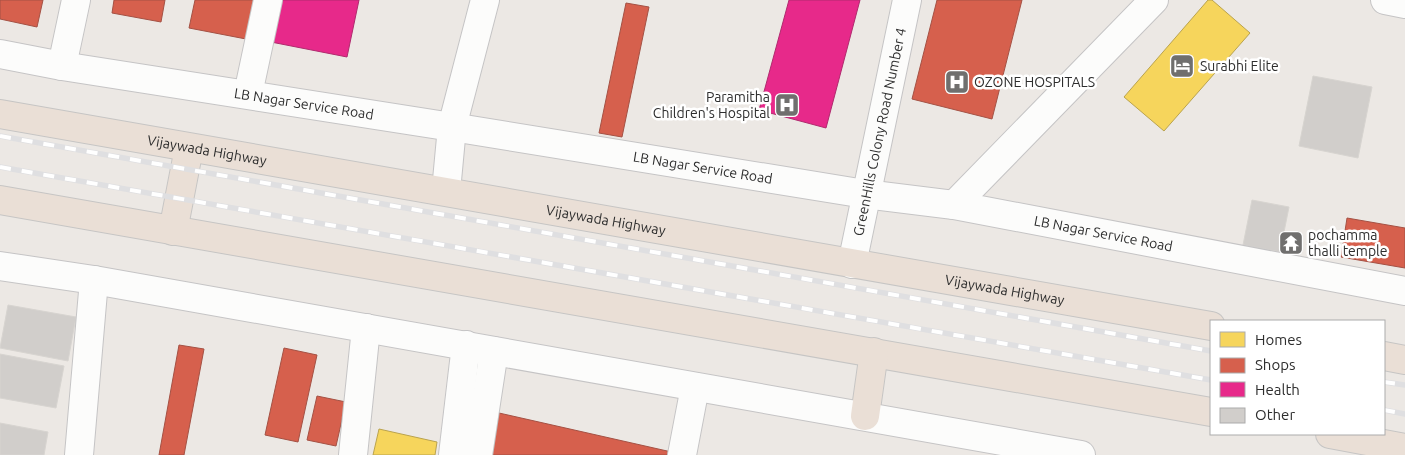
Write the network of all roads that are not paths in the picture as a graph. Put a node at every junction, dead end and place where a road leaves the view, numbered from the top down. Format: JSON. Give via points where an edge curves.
{"nodes":[{"id":1,"x":76,"y":0,"type":"edge"},
{"id":2,"x":268,"y":0,"type":"edge"},
{"id":3,"x":485,"y":0,"type":"edge"},
{"id":4,"x":908,"y":0,"type":"edge"},
{"id":5,"x":1154,"y":0,"type":"edge"},
{"id":6,"x":1385,"y":0,"type":"edge"},
{"id":7,"x":1405,"y":4,"type":"edge"},
{"id":8,"x":0,"y":54,"type":"edge"},
{"id":9,"x":62,"y":66,"type":"junction"},
{"id":10,"x":248,"y":94,"type":"junction"},
{"id":11,"x":0,"y":114,"type":"edge"},
{"id":12,"x":452,"y":127,"type":"junction"},
{"id":13,"x":189,"y":148,"type":"junction"},
{"id":14,"x":446,"y":191,"type":"junction"},
{"id":15,"x":866,"y":194,"type":"junction"},
{"id":16,"x":0,"y":200,"type":"edge"},
{"id":17,"x":954,"y":205,"type":"junction"},
{"id":18,"x":173,"y":230,"type":"junction"},
{"id":19,"x":852,"y":264,"type":"junction"},
{"id":20,"x":0,"y":266,"type":"edge"},
{"id":21,"x":94,"y":280,"type":"junction"},
{"id":22,"x":1405,"y":291,"type":"edge"},
{"id":23,"x":1210,"y":326,"type":"edge"},
{"id":24,"x":366,"y":328,"type":"junction"},
{"id":25,"x":466,"y":345,"type":"junction"},
{"id":26,"x":494,"y":350,"type":"junction"},
{"id":27,"x":874,"y":352,"type":"junction"},
{"id":28,"x":1385,"y":356,"type":"edge"},
{"id":29,"x":1405,"y":360,"type":"edge"},
{"id":30,"x":695,"y":387,"type":"junction"},
{"id":31,"x":1210,"y":412,"type":"edge"},
{"id":32,"x":865,"y":416,"type":"junction"},
{"id":33,"x":1335,"y":435,"type":"edge"},
{"id":34,"x":953,"y":444,"type":"edge"},
{"id":35,"x":1405,"y":448,"type":"edge"},
{"id":36,"x":79,"y":455,"type":"edge"},
{"id":37,"x":353,"y":455,"type":"edge"},
{"id":38,"x":453,"y":455,"type":"edge"},
{"id":39,"x":478,"y":455,"type":"edge"},
{"id":40,"x":682,"y":455,"type":"edge"},
{"id":41,"x":1081,"y":455,"type":"edge"}],
"edges":[{"from":1,"to":9,"type":"street"},
{"from":2,"to":10,"type":"street"},
{"from":3,"to":12,"type":"street"},
{"from":4,"to":15,"type":"street","name":"GreenHills Colony Road Number 4"},
{"from":5,"to":17,"type":"street"},
{"from":6,"to":7,"type":"street"},
{"from":8,"to":9,"type":"street","name":"LB Nagar Service Road"},
{"from":9,"to":10,"type":"street","name":"LB Nagar Service Road"},
{"from":10,"to":12,"type":"street","name":"LB Nagar Service Road"},
{"from":11,"to":13,"type":"highway","name":"Vijaywada Highway"},
{"from":12,"to":14,"type":"street"},
{"from":12,"to":15,"type":"street","name":"LB Nagar Service Road"},
{"from":13,"to":14,"type":"highway","name":"Vijaywada Highway"},
{"from":13,"to":18,"type":"highway"},
{"from":14,"to":19,"type":"highway","name":"Vijaywada Highway"},
{"from":15,"to":17,"type":"street","name":"LB Nagar Service Road"},
{"from":15,"to":19,"type":"street","name":"GreenHills Colony Road Number 4"},
{"from":16,"to":18,"type":"highway"},
{"from":17,"to":22,"type":"street","name":"LB Nagar Service Road"},
{"from":18,"to":27,"type":"highway"},
{"from":19,"to":23,"type":"highway","name":"Vijaywada Highway"},
{"from":20,"to":21,"type":"street"},
{"from":21,"to":24,"type":"street"},
{"from":21,"to":36,"type":"street"},
{"from":24,"to":25,"type":"street"},
{"from":24,"to":37,"type":"street"},
{"from":25,"to":26,"type":"street"},
{"from":25,"to":38,"type":"street"},
{"from":26,"to":30,"type":"street"},
{"from":26,"to":39,"type":"street"},
{"from":27,"to":31,"type":"highway"},
{"from":27,"to":32,"type":"highway"},
{"from":28,"to":29,"type":"highway"},
{"from":30,"to":32,"type":"street"},
{"from":30,"to":40,"type":"street"},
{"from":32,"to":34,"type":"street"},
{"from":33,"to":35,"type":"highway"},
{"from":34,"to":41,"type":"street"}]}
